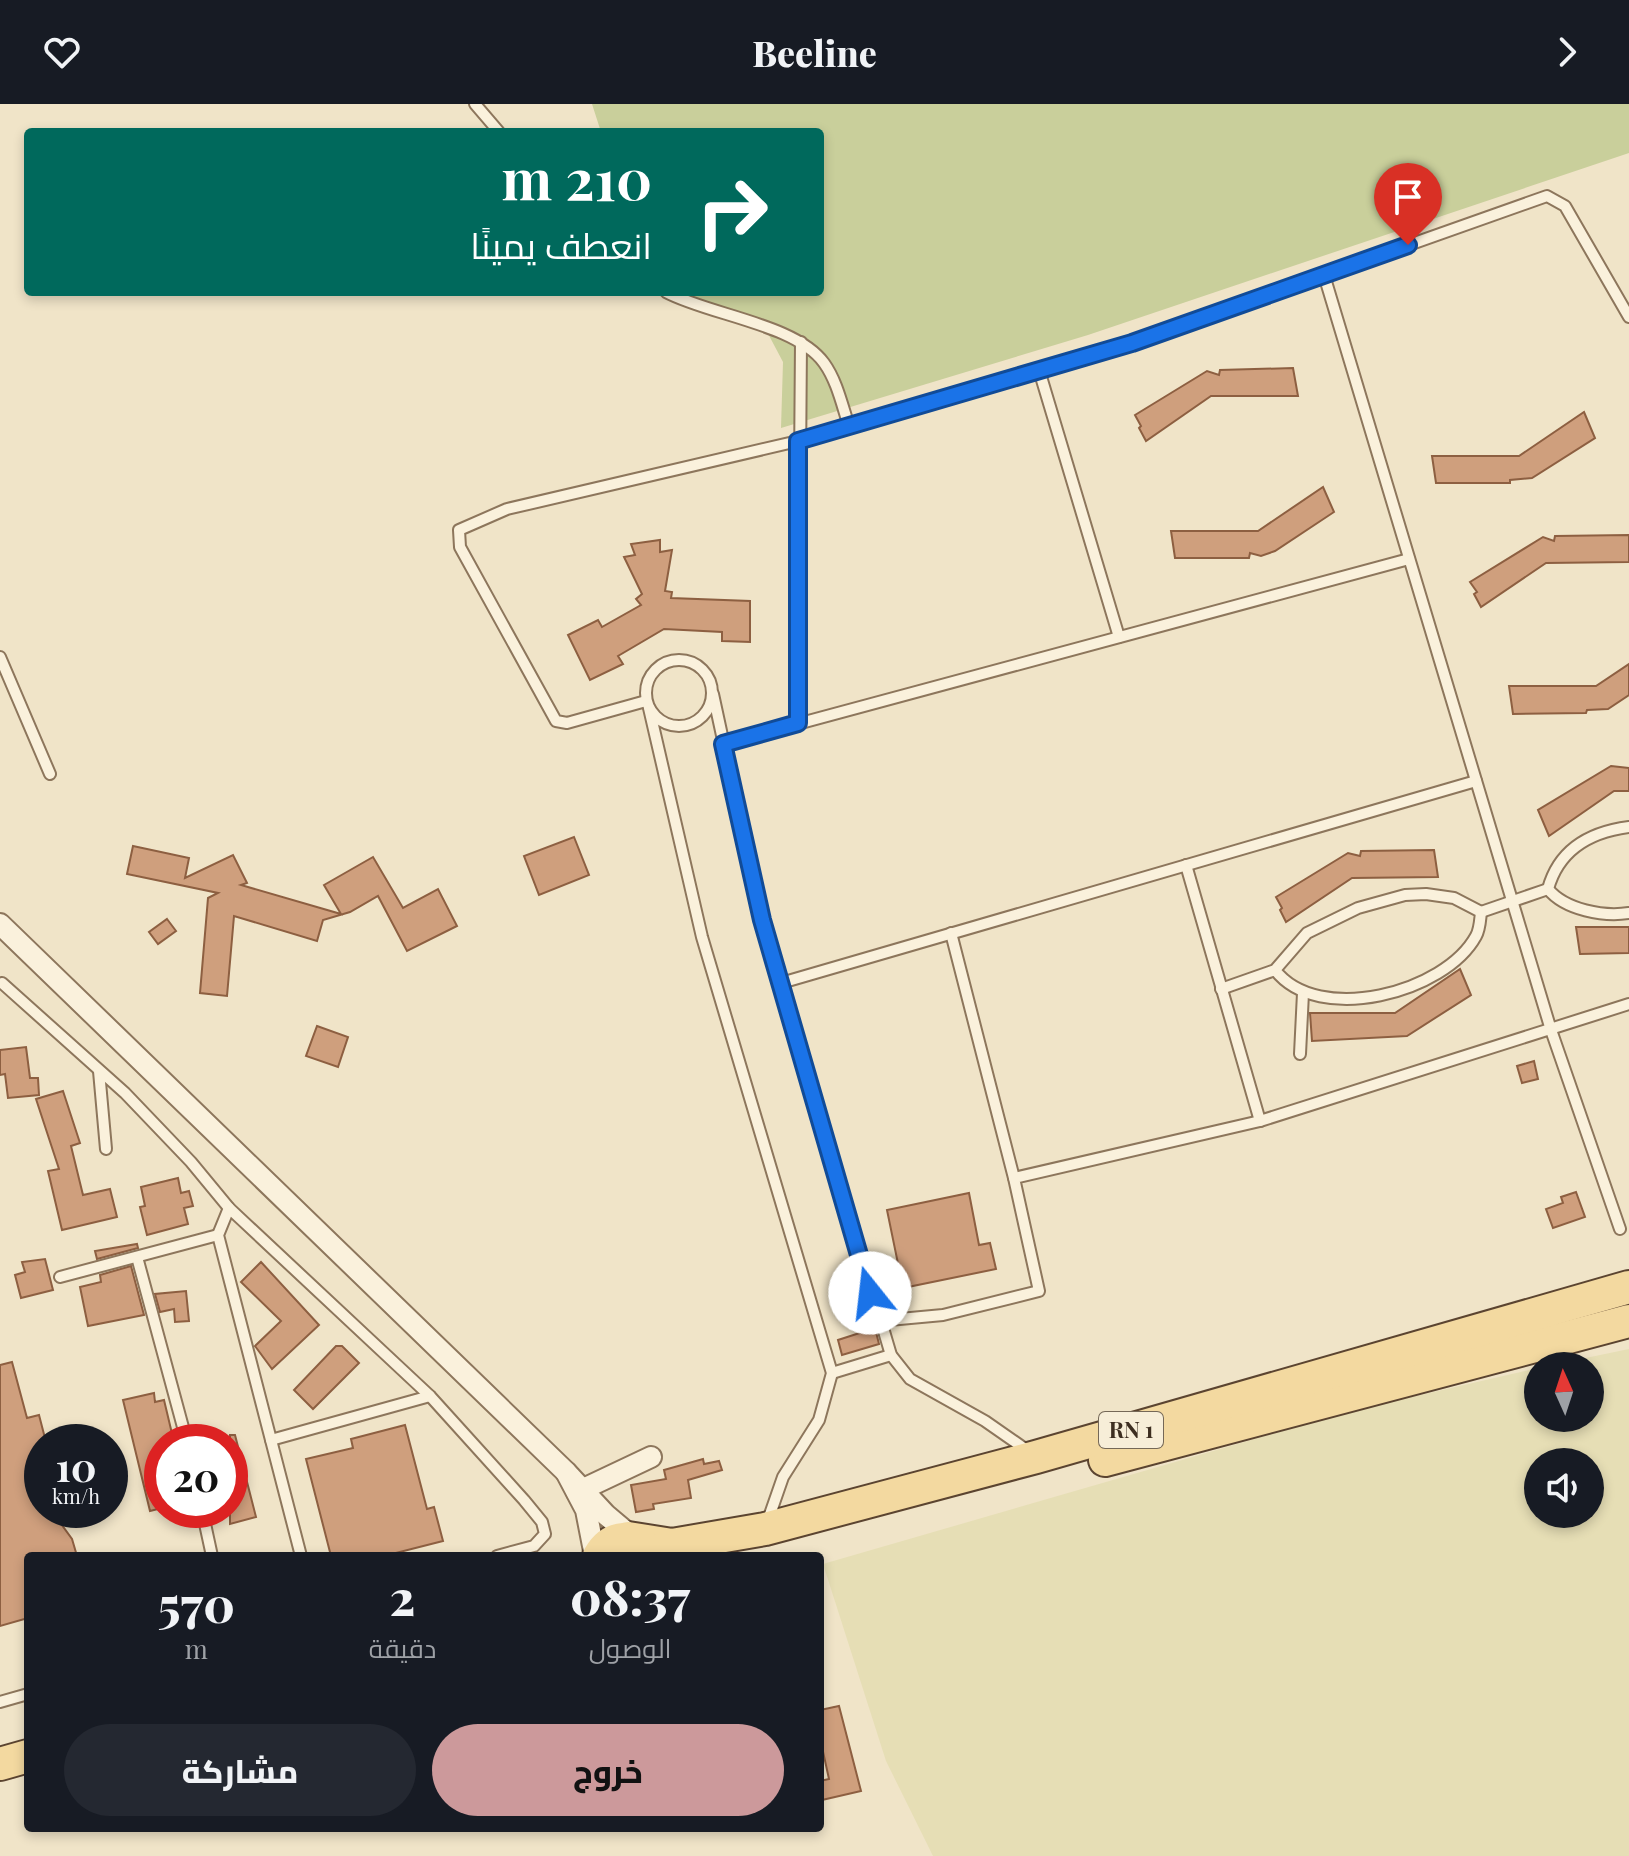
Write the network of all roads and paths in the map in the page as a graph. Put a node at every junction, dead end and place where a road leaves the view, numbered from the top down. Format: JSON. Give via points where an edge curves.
{"nodes":[{"id":1,"x":475,"y":104,"type":"edge"},
{"id":2,"x":496,"y":128,"type":"edge"},
{"id":3,"x":1324,"y":275,"type":"junction"},
{"id":4,"x":677,"y":296,"type":"edge"},
{"id":5,"x":1629,"y":317,"type":"edge"},
{"id":6,"x":801,"y":342,"type":"junction"},
{"id":7,"x":1039,"y":370,"type":"junction"},
{"id":8,"x":849,"y":426,"type":"junction"},
{"id":9,"x":798,"y":441,"type":"junction"},
{"id":10,"x":1409,"y":559,"type":"junction"},
{"id":11,"x":1119,"y":637,"type":"junction"},
{"id":12,"x":0,"y":657,"type":"edge"},
{"id":13,"x":713,"y":694,"type":"junction"},
{"id":14,"x":648,"y":705,"type":"junction"},
{"id":15,"x":798,"y":723,"type":"junction"},
{"id":16,"x":723,"y":744,"type":"junction"},
{"id":17,"x":50,"y":774,"type":"dead end"},
{"id":18,"x":1476,"y":781,"type":"junction"},
{"id":19,"x":1629,"y":827,"type":"edge"},
{"id":20,"x":1186,"y":865,"type":"junction"},
{"id":21,"x":1548,"y":889,"type":"junction"},
{"id":22,"x":1513,"y":901,"type":"junction"},
{"id":23,"x":1481,"y":912,"type":"junction"},
{"id":24,"x":1629,"y":913,"type":"edge"},
{"id":25,"x":0,"y":924,"type":"edge"},
{"id":26,"x":951,"y":933,"type":"junction"},
{"id":27,"x":1275,"y":970,"type":"junction"},
{"id":28,"x":2,"y":983,"type":"dead end"},
{"id":29,"x":781,"y":983,"type":"junction"},
{"id":30,"x":1221,"y":989,"type":"junction"},
{"id":31,"x":1303,"y":993,"type":"junction"},
{"id":32,"x":1629,"y":1004,"type":"edge"},
{"id":33,"x":1551,"y":1030,"type":"junction"},
{"id":34,"x":1300,"y":1054,"type":"dead end"},
{"id":35,"x":99,"y":1071,"type":"junction"},
{"id":36,"x":1260,"y":1121,"type":"junction"},
{"id":37,"x":106,"y":1149,"type":"dead end"},
{"id":38,"x":1014,"y":1178,"type":"junction"},
{"id":39,"x":229,"y":1208,"type":"junction"},
{"id":40,"x":1620,"y":1229,"type":"dead end"},
{"id":41,"x":218,"y":1235,"type":"junction"},
{"id":42,"x":137,"y":1257,"type":"junction"},
{"id":43,"x":60,"y":1277,"type":"dead end"},
{"id":44,"x":1629,"y":1287,"type":"edge"},
{"id":45,"x":878,"y":1321,"type":"junction"},
{"id":46,"x":1629,"y":1321,"type":"edge"},
{"id":47,"x":891,"y":1355,"type":"junction"},
{"id":48,"x":832,"y":1373,"type":"junction"},
{"id":49,"x":430,"y":1396,"type":"junction"},
{"id":50,"x":182,"y":1424,"type":"edge"},
{"id":51,"x":271,"y":1440,"type":"junction"},
{"id":52,"x":651,"y":1457,"type":"dead end"},
{"id":53,"x":1036,"y":1457,"type":"junction"},
{"id":54,"x":580,"y":1491,"type":"junction"},
{"id":55,"x":206,"y":1528,"type":"edge"},
{"id":56,"x":765,"y":1529,"type":"junction"},
{"id":57,"x":615,"y":1550,"type":"edge"},
{"id":58,"x":211,"y":1552,"type":"edge"},
{"id":59,"x":300,"y":1552,"type":"edge"},
{"id":60,"x":512,"y":1552,"type":"edge"},
{"id":61,"x":753,"y":1552,"type":"edge"},
{"id":62,"x":24,"y":1695,"type":"edge"},
{"id":63,"x":0,"y":1702,"type":"edge"},
{"id":64,"x":24,"y":1735,"type":"edge"},
{"id":65,"x":0,"y":1742,"type":"edge"},
{"id":66,"x":24,"y":1757,"type":"edge"},
{"id":67,"x":0,"y":1764,"type":"edge"}],
"edges":[{"from":1,"to":2,"type":"lane"},
{"from":3,"to":5,"type":"lane","via":[[1547,196],[1565,206]]},
{"from":3,"to":7,"type":"lane"},
{"from":3,"to":10,"type":"lane"},
{"from":4,"to":6,"type":"lane"},
{"from":6,"to":8,"type":"lane","via":[[823,361]]},
{"from":6,"to":9,"type":"lane"},
{"from":7,"to":8,"type":"lane"},
{"from":7,"to":11,"type":"lane"},
{"from":8,"to":9,"type":"lane"},
{"from":9,"to":14,"type":"lane","via":[[507,509],[459,530],[460,547],[556,721]]},
{"from":9,"to":15,"type":"lane"},
{"from":10,"to":11,"type":"lane"},
{"from":10,"to":18,"type":"lane"},
{"from":11,"to":15,"type":"lane"},
{"from":12,"to":17,"type":"lane"},
{"from":13,"to":14,"type":"lane","via":[[705,715],[686,726],[665,724]]},
{"from":13,"to":14,"type":"lane","via":[[700,667],[680,660],[653,673],[647,682]]},
{"from":13,"to":16,"type":"lane"},
{"from":14,"to":48,"type":"lane","via":[[702,937]]},
{"from":15,"to":16,"type":"lane"},
{"from":16,"to":29,"type":"lane"},
{"from":18,"to":20,"type":"lane"},
{"from":18,"to":22,"type":"lane"},
{"from":19,"to":21,"type":"lane","via":[[1588,836],[1574,846],[1552,873]]},
{"from":20,"to":26,"type":"lane"},
{"from":20,"to":30,"type":"lane"},
{"from":21,"to":22,"type":"lane"},
{"from":21,"to":24,"type":"lane","via":[[1576,908]]},
{"from":22,"to":23,"type":"lane"},
{"from":22,"to":33,"type":"lane"},
{"from":23,"to":27,"type":"lane","via":[[1454,898],[1426,894],[1370,904],[1307,933]]},
{"from":23,"to":31,"type":"lane","via":[[1478,934],[1467,950],[1412,985],[1384,996],[1353,999]]},
{"from":25,"to":54,"type":"street"},
{"from":26,"to":29,"type":"lane"},
{"from":26,"to":38,"type":"lane"},
{"from":27,"to":30,"type":"lane"},
{"from":27,"to":31,"type":"lane"},
{"from":28,"to":35,"type":"lane"},
{"from":29,"to":45,"type":"lane"},
{"from":30,"to":36,"type":"lane"},
{"from":31,"to":34,"type":"lane"},
{"from":32,"to":33,"type":"lane"},
{"from":33,"to":36,"type":"lane"},
{"from":33,"to":40,"type":"lane"},
{"from":35,"to":37,"type":"lane"},
{"from":35,"to":39,"type":"lane","via":[[191,1162]]},
{"from":36,"to":38,"type":"lane"},
{"from":38,"to":45,"type":"lane","via":[[1039,1291],[943,1315]]},
{"from":39,"to":41,"type":"lane"},
{"from":39,"to":49,"type":"lane"},
{"from":41,"to":42,"type":"lane"},
{"from":41,"to":51,"type":"lane"},
{"from":42,"to":43,"type":"lane"},
{"from":42,"to":50,"type":"lane"},
{"from":44,"to":53,"type":"main road","number":"RN 1"},
{"from":45,"to":47,"type":"lane"},
{"from":46,"to":61,"type":"main road","number":"RN 1"},
{"from":47,"to":48,"type":"lane"},
{"from":47,"to":53,"type":"lane","via":[[910,1379]]},
{"from":48,"to":56,"type":"lane","via":[[819,1420],[783,1477]]},
{"from":49,"to":51,"type":"lane"},
{"from":49,"to":60,"type":"lane","via":[[545,1529],[534,1546]]},
{"from":51,"to":59,"type":"lane"},
{"from":52,"to":54,"type":"street"},
{"from":53,"to":56,"type":"main road","number":"RN 1"},
{"from":54,"to":57,"type":"street"},
{"from":54,"to":57,"type":"street","via":[[590,1522]]},
{"from":55,"to":58,"type":"lane"},
{"from":56,"to":57,"type":"main road","number":"RN 1"},
{"from":62,"to":63,"type":"lane"},
{"from":64,"to":65,"type":"main road"},
{"from":66,"to":67,"type":"main road"}]}
